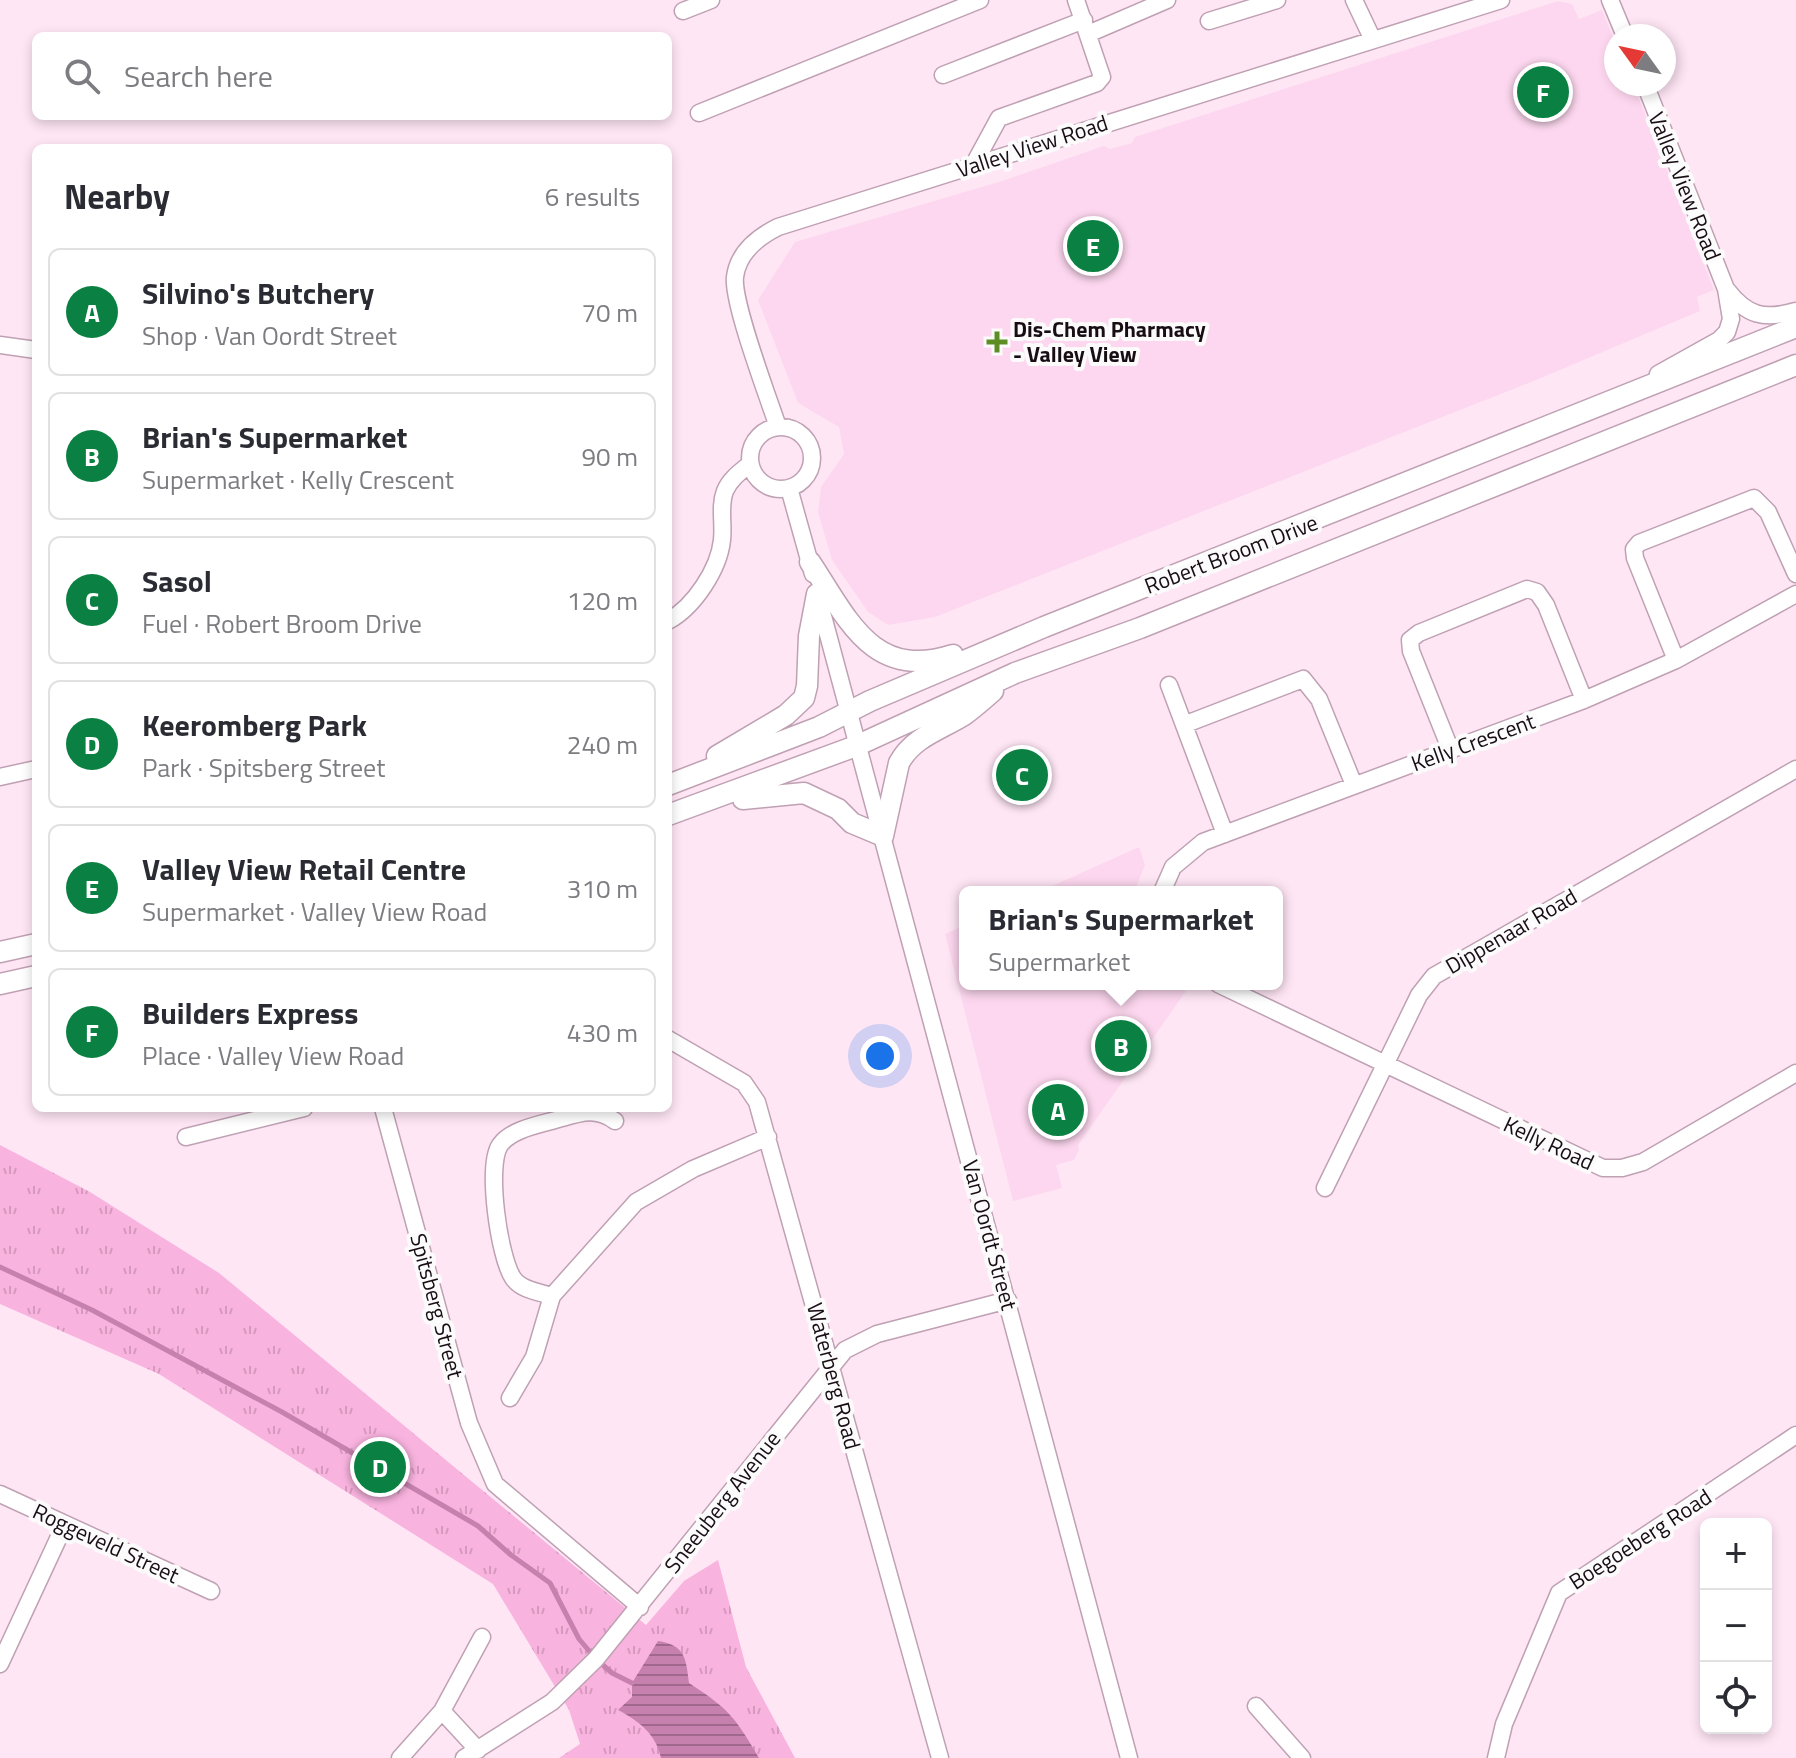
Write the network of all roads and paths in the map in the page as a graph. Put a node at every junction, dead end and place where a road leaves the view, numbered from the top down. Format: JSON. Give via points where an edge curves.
{"nodes":[{"id":1,"x":711,"y":0,"type":"edge"},
{"id":2,"x":980,"y":0,"type":"edge"},
{"id":3,"x":1076,"y":0,"type":"edge"},
{"id":4,"x":1167,"y":0,"type":"edge"},
{"id":5,"x":1277,"y":0,"type":"edge"},
{"id":6,"x":1354,"y":0,"type":"edge"},
{"id":7,"x":1501,"y":0,"type":"edge"},
{"id":8,"x":1610,"y":0,"type":"edge"},
{"id":9,"x":683,"y":11,"type":"dead end"},
{"id":10,"x":1209,"y":21,"type":"dead end"},
{"id":11,"x":1620,"y":24,"type":"edge"},
{"id":12,"x":1086,"y":27,"type":"junction"},
{"id":13,"x":1372,"y":38,"type":"junction"},
{"id":14,"x":943,"y":75,"type":"dead end"},
{"id":15,"x":1650,"y":96,"type":"edge"},
{"id":16,"x":699,"y":113,"type":"dead end"},
{"id":17,"x":974,"y":164,"type":"junction"},
{"id":18,"x":1726,"y":289,"type":"junction"},
{"id":19,"x":1796,"y":311,"type":"edge"},
{"id":20,"x":1796,"y":327,"type":"edge"},
{"id":21,"x":0,"y":345,"type":"edge"},
{"id":22,"x":32,"y":349,"type":"edge"},
{"id":23,"x":1796,"y":365,"type":"edge"},
{"id":24,"x":1601,"y":406,"type":"junction"},
{"id":25,"x":778,"y":427,"type":"junction"},
{"id":26,"x":750,"y":464,"type":"junction"},
{"id":27,"x":789,"y":488,"type":"junction"},
{"id":28,"x":810,"y":562,"type":"junction"},
{"id":29,"x":1796,"y":574,"type":"edge"},
{"id":30,"x":817,"y":594,"type":"junction"},
{"id":31,"x":1796,"y":594,"type":"edge"},
{"id":32,"x":672,"y":617,"type":"edge"},
{"id":33,"x":1044,"y":627,"type":"junction"},
{"id":34,"x":1676,"y":660,"type":"junction"},
{"id":35,"x":1015,"y":673,"type":"junction"},
{"id":36,"x":1169,"y":685,"type":"dead end"},
{"id":37,"x":1584,"y":700,"type":"junction"},
{"id":38,"x":848,"y":713,"type":"junction"},
{"id":39,"x":1186,"y":724,"type":"junction"},
{"id":40,"x":856,"y":746,"type":"junction"},
{"id":41,"x":1451,"y":751,"type":"junction"},
{"id":42,"x":1796,"y":769,"type":"edge"},
{"id":43,"x":32,"y":770,"type":"edge"},
{"id":44,"x":0,"y":777,"type":"edge"},
{"id":45,"x":672,"y":782,"type":"edge"},
{"id":46,"x":672,"y":782,"type":"edge"},
{"id":47,"x":1354,"y":785,"type":"junction"},
{"id":48,"x":708,"y":803,"type":"junction"},
{"id":49,"x":672,"y":814,"type":"edge"},
{"id":50,"x":1225,"y":834,"type":"junction"},
{"id":51,"x":883,"y":836,"type":"junction"},
{"id":52,"x":1164,"y":886,"type":"edge"},
{"id":53,"x":32,"y":945,"type":"edge"},
{"id":54,"x":0,"y":952,"type":"edge"},
{"id":55,"x":32,"y":977,"type":"edge"},
{"id":56,"x":0,"y":984,"type":"edge"},
{"id":57,"x":1230,"y":990,"type":"edge"},
{"id":58,"x":672,"y":1041,"type":"edge"},
{"id":59,"x":1385,"y":1065,"type":"junction"},
{"id":60,"x":1796,"y":1073,"type":"edge"},
{"id":61,"x":288,"y":1112,"type":"edge"},
{"id":62,"x":384,"y":1112,"type":"edge"},
{"id":63,"x":586,"y":1112,"type":"edge"},
{"id":64,"x":593,"y":1112,"type":"edge"},
{"id":65,"x":615,"y":1121,"type":"dead end"},
{"id":66,"x":186,"y":1137,"type":"dead end"},
{"id":67,"x":768,"y":1137,"type":"junction"},
{"id":68,"x":1325,"y":1188,"type":"dead end"},
{"id":69,"x":552,"y":1296,"type":"junction"},
{"id":70,"x":1008,"y":1300,"type":"junction"},
{"id":71,"x":831,"y":1364,"type":"junction"},
{"id":72,"x":510,"y":1398,"type":"dead end"},
{"id":73,"x":1793,"y":1438,"type":"edge"},
{"id":74,"x":0,"y":1494,"type":"edge"},
{"id":75,"x":65,"y":1524,"type":"junction"},
{"id":76,"x":211,"y":1591,"type":"dead end"},
{"id":77,"x":640,"y":1607,"type":"junction"},
{"id":78,"x":482,"y":1637,"type":"dead end"},
{"id":79,"x":0,"y":1664,"type":"edge"},
{"id":80,"x":1256,"y":1706,"type":"dead end"},
{"id":81,"x":442,"y":1711,"type":"junction"},
{"id":82,"x":471,"y":1754,"type":"edge"},
{"id":83,"x":400,"y":1758,"type":"edge"},
{"id":84,"x":940,"y":1758,"type":"edge"},
{"id":85,"x":1129,"y":1758,"type":"edge"},
{"id":86,"x":1302,"y":1758,"type":"edge"},
{"id":87,"x":1496,"y":1758,"type":"edge"}],
"edges":[{"from":1,"to":9,"type":"street"},
{"from":2,"to":16,"type":"street"},
{"from":3,"to":12,"type":"street"},
{"from":4,"to":12,"type":"street"},
{"from":5,"to":10,"type":"street"},
{"from":6,"to":13,"type":"street"},
{"from":7,"to":13,"type":"street","name":"Valley View Road"},
{"from":8,"to":11,"type":"street"},
{"from":12,"to":14,"type":"street"},
{"from":12,"to":17,"type":"street","via":[[1100,80],[999,118]]},
{"from":13,"to":17,"type":"street","name":"Valley View Road"},
{"from":15,"to":18,"type":"street","name":"Valley View Road"},
{"from":17,"to":25,"type":"street","name":"Valley View Road","via":[[778,227],[742,256],[735,284]]},
{"from":18,"to":19,"type":"street","name":"Valley View Road","via":[[1757,316]]},
{"from":18,"to":24,"type":"street","name":"Valley View Road","via":[[1731,319],[1719,340]]},
{"from":20,"to":24,"type":"street","name":"Robert Broom Drive"},
{"from":21,"to":22,"type":"street"},
{"from":23,"to":35,"type":"street","name":"Robert Broom Drive"},
{"from":24,"to":33,"type":"street","name":"Robert Broom Drive"},
{"from":25,"to":26,"type":"street","via":[[759,435]]},
{"from":25,"to":27,"type":"street","via":[[798,432],[810,447],[811,468]]},
{"from":26,"to":27,"type":"street","via":[[753,474],[769,487]]},
{"from":26,"to":32,"type":"street","via":[[732,478],[725,492],[722,542],[710,574]]},
{"from":27,"to":28,"type":"street"},
{"from":28,"to":30,"type":"street"},
{"from":28,"to":33,"type":"street","via":[[861,636],[907,663],[941,659]]},
{"from":29,"to":34,"type":"street","via":[[1768,512],[1752,497],[1639,543],[1635,558]]},
{"from":30,"to":38,"type":"street"},
{"from":30,"to":45,"type":"street","via":[[801,701]]},
{"from":31,"to":34,"type":"street","name":"Kelly Crescent"},
{"from":33,"to":38,"type":"street","name":"Robert Broom Drive"},
{"from":34,"to":37,"type":"street","name":"Kelly Crescent"},
{"from":35,"to":40,"type":"street","name":"Robert Broom Drive"},
{"from":35,"to":51,"type":"street","via":[[965,714],[912,744],[899,763]]},
{"from":36,"to":39,"type":"street"},
{"from":37,"to":41,"type":"street","name":"Kelly Crescent"},
{"from":37,"to":41,"type":"street","via":[[1546,605],[1537,592],[1527,589],[1410,640]]},
{"from":38,"to":40,"type":"street","name":"Van Oordt Street"},
{"from":38,"to":46,"type":"street","name":"Robert Broom Drive"},
{"from":39,"to":47,"type":"street","via":[[1305,680],[1319,699]]},
{"from":39,"to":50,"type":"street"},
{"from":40,"to":48,"type":"street","name":"Robert Broom Drive"},
{"from":40,"to":51,"type":"street","name":"Van Oordt Street"},
{"from":41,"to":47,"type":"street","name":"Kelly Crescent"},
{"from":42,"to":59,"type":"street","name":"Dippenaar Road","via":[[1440,971],[1419,995]]},
{"from":43,"to":44,"type":"street"},
{"from":47,"to":50,"type":"street","name":"Kelly Crescent"},
{"from":48,"to":49,"type":"street","name":"Robert Broom Drive"},
{"from":48,"to":51,"type":"street","via":[[804,793]]},
{"from":50,"to":52,"type":"street","name":"Kelly Crescent","via":[[1186,853]]},
{"from":51,"to":70,"type":"street","name":"Van Oordt Street"},
{"from":53,"to":54,"type":"street"},
{"from":55,"to":56,"type":"street"},
{"from":57,"to":59,"type":"street"},
{"from":58,"to":67,"type":"street","name":"Waterberg Road","via":[[744,1083],[757,1102]]},
{"from":59,"to":60,"type":"street","name":"Kelly Road","via":[[1603,1168],[1617,1169],[1643,1162]]},
{"from":59,"to":68,"type":"street","name":"Dippenaar Road"},
{"from":61,"to":66,"type":"street"},
{"from":62,"to":77,"type":"street","name":"Spitsberg Street","via":[[486,1471],[507,1497]]},
{"from":63,"to":69,"type":"street","via":[[519,1131],[503,1141],[496,1154],[492,1181],[509,1270],[519,1284]]},
{"from":64,"to":65,"type":"street"},
{"from":67,"to":69,"type":"street","via":[[640,1198]]},
{"from":67,"to":71,"type":"street","name":"Waterberg Road"},
{"from":69,"to":72,"type":"street","via":[[534,1357]]},
{"from":70,"to":71,"type":"street","name":"Sneeuberg Avenue","via":[[877,1334],[854,1344]]},
{"from":70,"to":85,"type":"street","name":"Van Oordt Street"},
{"from":71,"to":77,"type":"street","name":"Sneeuberg Avenue"},
{"from":71,"to":84,"type":"street","name":"Waterberg Road"},
{"from":73,"to":87,"type":"street","name":"Boegoeberg Road","via":[[1559,1593],[1504,1724]]},
{"from":74,"to":75,"type":"street","name":"Roggeveld Street"},
{"from":75,"to":76,"type":"street","name":"Roggeveld Street"},
{"from":75,"to":79,"type":"street"},
{"from":77,"to":82,"type":"street","name":"Sneeuberg Avenue","via":[[552,1702]]},
{"from":78,"to":81,"type":"street"},
{"from":80,"to":86,"type":"street"},
{"from":81,"to":82,"type":"street"},
{"from":81,"to":83,"type":"street"}]}
